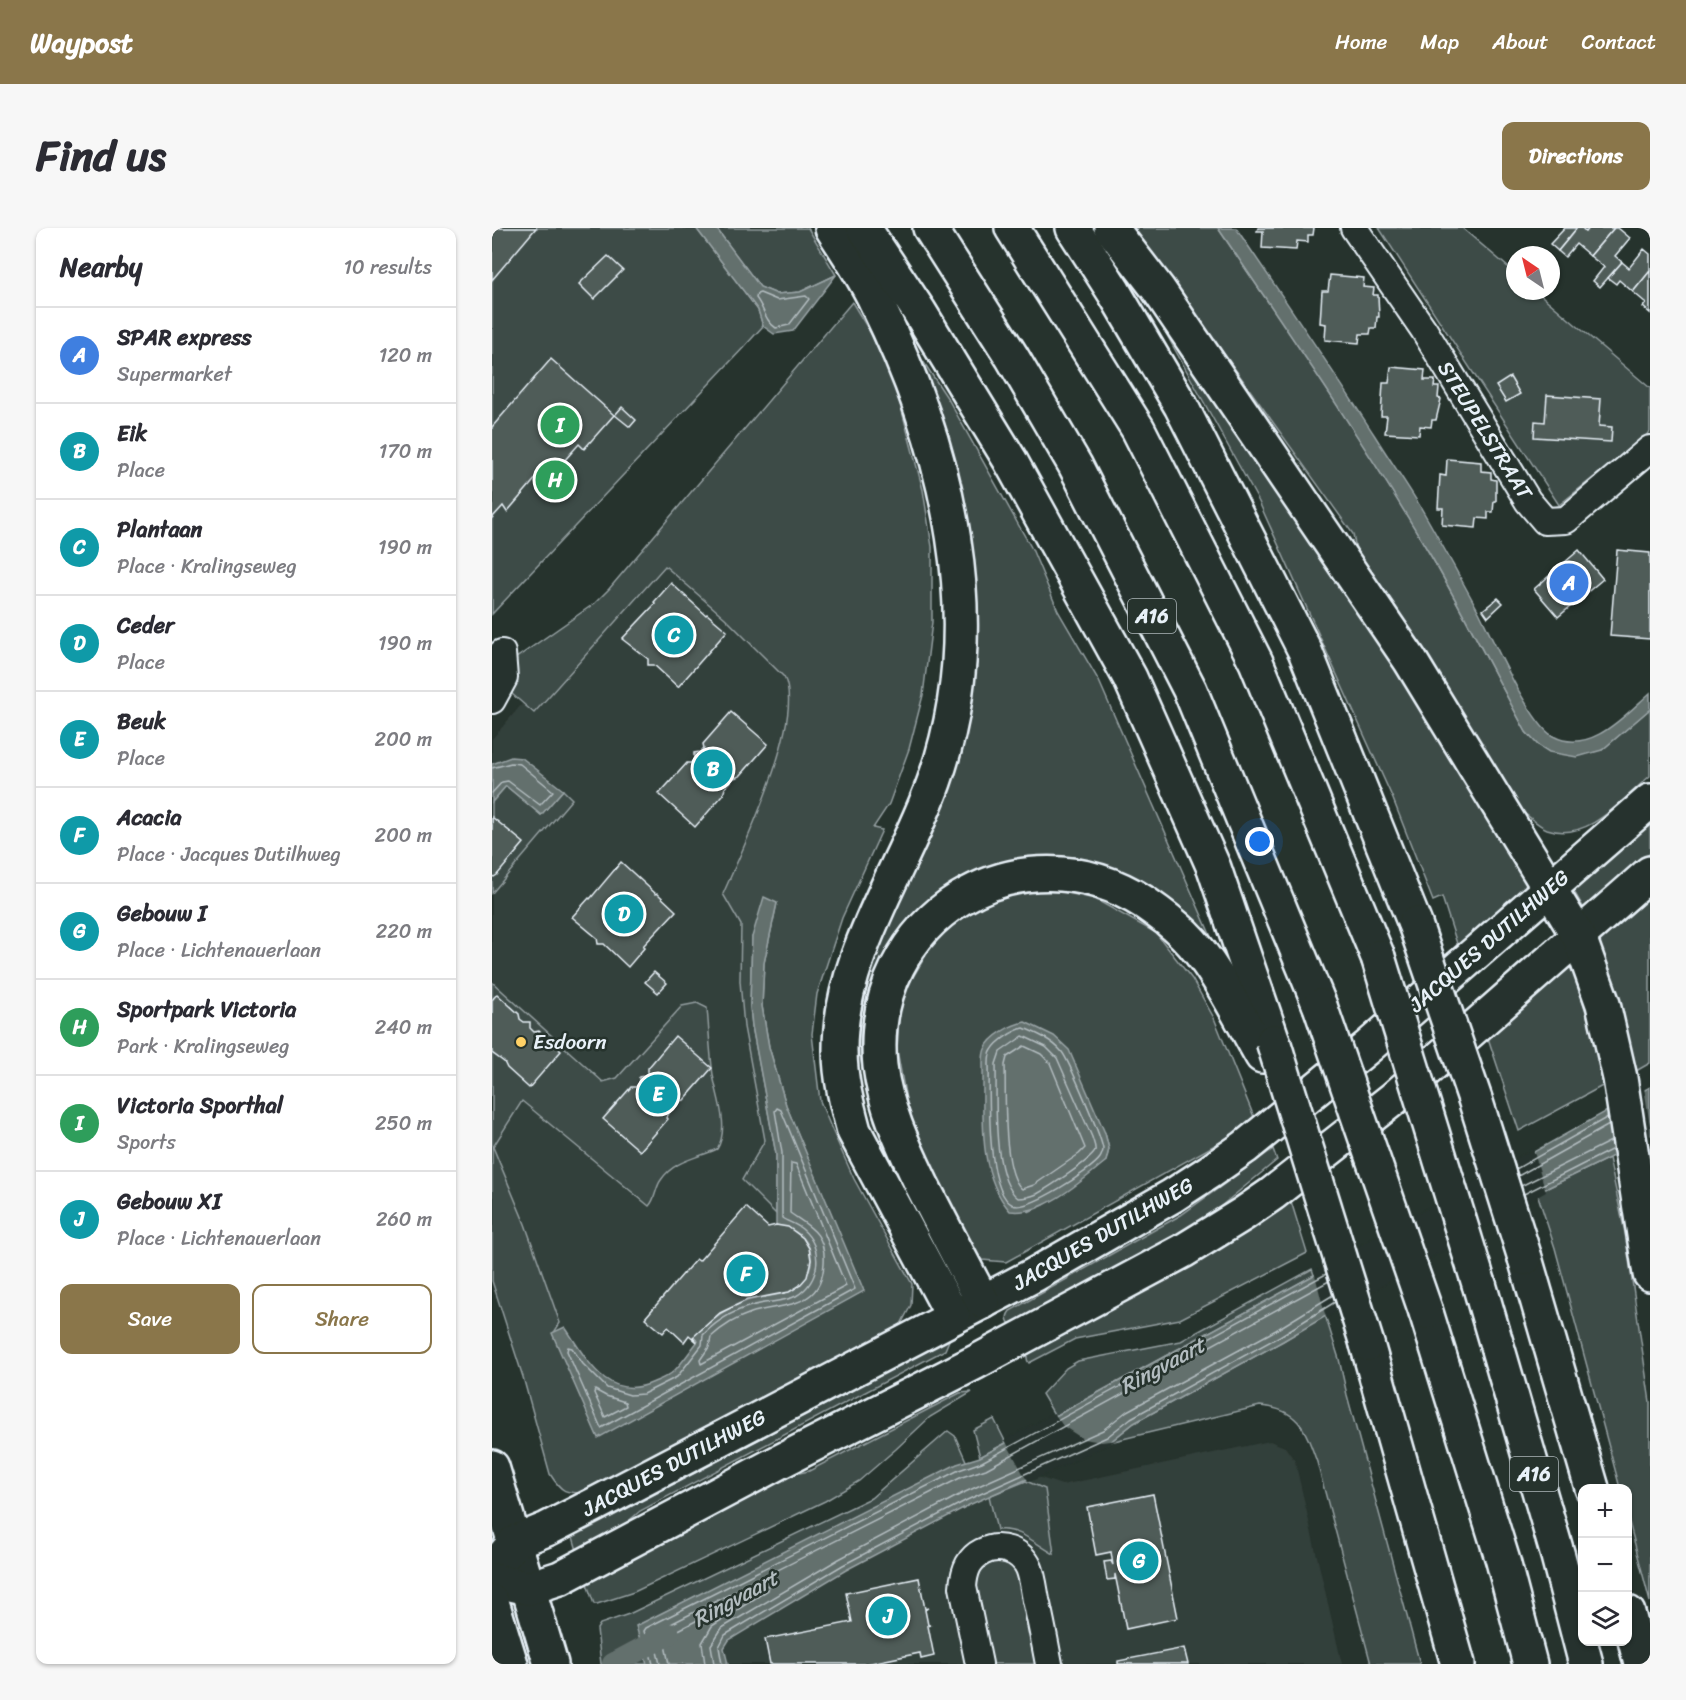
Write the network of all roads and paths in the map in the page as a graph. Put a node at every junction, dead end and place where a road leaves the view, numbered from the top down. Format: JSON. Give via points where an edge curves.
{"nodes":[{"id":1,"x":1012,"y":228,"type":"edge"},
{"id":2,"x":1073,"y":228,"type":"edge"},
{"id":3,"x":1111,"y":228,"type":"edge"},
{"id":4,"x":1354,"y":228,"type":"edge"},
{"id":5,"x":845,"y":231,"type":"edge"},
{"id":6,"x":937,"y":238,"type":"edge"},
{"id":7,"x":1650,"y":449,"type":"edge"},
{"id":8,"x":502,"y":653,"type":"dead end"},
{"id":9,"x":492,"y":700,"type":"edge"},
{"id":10,"x":1650,"y":801,"type":"edge"},
{"id":11,"x":1650,"y":873,"type":"edge"},
{"id":12,"x":1550,"y":887,"type":"junction"},
{"id":13,"x":1579,"y":937,"type":"junction"},
{"id":14,"x":1267,"y":1049,"type":"junction"},
{"id":15,"x":1650,"y":1274,"type":"edge"},
{"id":16,"x":983,"y":1302,"type":"junction"},
{"id":17,"x":953,"y":1316,"type":"junction"},
{"id":18,"x":988,"y":1356,"type":"junction"},
{"id":19,"x":492,"y":1467,"type":"edge"},
{"id":20,"x":1591,"y":1484,"type":"edge"},
{"id":21,"x":515,"y":1542,"type":"junction"},
{"id":22,"x":492,"y":1570,"type":"edge"},
{"id":23,"x":492,"y":1580,"type":"edge"},
{"id":24,"x":529,"y":1588,"type":"junction"},
{"id":25,"x":492,"y":1602,"type":"edge"},
{"id":26,"x":1632,"y":1629,"type":"edge"},
{"id":27,"x":511,"y":1664,"type":"edge"},
{"id":28,"x":551,"y":1664,"type":"edge"},
{"id":29,"x":979,"y":1664,"type":"edge"},
{"id":30,"x":1049,"y":1664,"type":"edge"},
{"id":31,"x":1458,"y":1664,"type":"edge"},
{"id":32,"x":1530,"y":1664,"type":"edge"},
{"id":33,"x":1586,"y":1664,"type":"edge"},
{"id":34,"x":1641,"y":1664,"type":"edge"}],
"edges":[{"from":1,"to":33,"type":"main road","number":"A16","bridge":true,"via":[[1138,429],[1256,662],[1378,957],[1479,1284]]},
{"from":2,"to":20,"type":"main road","number":"A16","bridge":true,"via":[[1181,406],[1305,651],[1415,924],[1526,1258]]},
{"from":3,"to":12,"type":"main road","via":[[1171,308],[1410,660]]},
{"from":4,"to":7,"type":"street","name":"STEUPELSTRAAT","via":[[1424,330],[1528,501],[1545,521],[1566,520]]},
{"from":5,"to":14,"type":"main road","number":"A16","via":[[906,291],[1010,460],[1130,678],[1214,868]]},
{"from":5,"to":17,"type":"main road","number":"A16","via":[[920,401],[945,489],[954,536],[960,656],[946,742],[934,782],[859,954],[846,998],[840,1051],[845,1100],[854,1131]]},
{"from":6,"to":32,"type":"main road","number":"A16","bridge":true,"via":[[1075,465],[1190,690],[1320,1006],[1426,1312],[1503,1561]]},
{"from":8,"to":9,"type":"street","via":[[504,678]]},
{"from":10,"to":12,"type":"main road","name":"JACQUES DUTILHWEG"},
{"from":11,"to":13,"type":"main road"},
{"from":12,"to":13,"type":"main road"},
{"from":12,"to":16,"type":"main road","name":"JACQUES DUTILHWEG","via":[[1369,1046],[1245,1147],[1172,1196]]},
{"from":13,"to":15,"type":"main road","via":[[1603,1004],[1620,1078]]},
{"from":13,"to":18,"type":"main road","via":[[1393,1100],[1272,1194],[1183,1251]]},
{"from":14,"to":16,"type":"main road","number":"A16","via":[[1185,935],[1164,916],[1114,887],[1086,878],[1033,874],[970,891],[945,908],[910,945],[886,992],[880,1016],[880,1065],[901,1140]]},
{"from":14,"to":31,"type":"main road","number":"A16","bridge":true,"via":[[1301,1127]]},
{"from":16,"to":17,"type":"main road","name":"JACQUES DUTILHWEG"},
{"from":16,"to":18,"type":"main road"},
{"from":17,"to":18,"type":"main road"},
{"from":17,"to":21,"type":"main road","name":"JACQUES DUTILHWEG","via":[[594,1505]]},
{"from":18,"to":24,"type":"main road","via":[[560,1578]]},
{"from":19,"to":21,"type":"main road"},
{"from":21,"to":22,"type":"main road","name":"JACQUES DUTILHWEG"},
{"from":21,"to":24,"type":"main road"},
{"from":23,"to":24,"type":"main road"},
{"from":24,"to":28,"type":"main road"},
{"from":25,"to":27,"type":"main road"},
{"from":26,"to":34,"type":"main road"},
{"from":29,"to":30,"type":"street","via":[[964,1576],[973,1558],[991,1548],[1000,1548],[1017,1554],[1028,1567]]}]}
